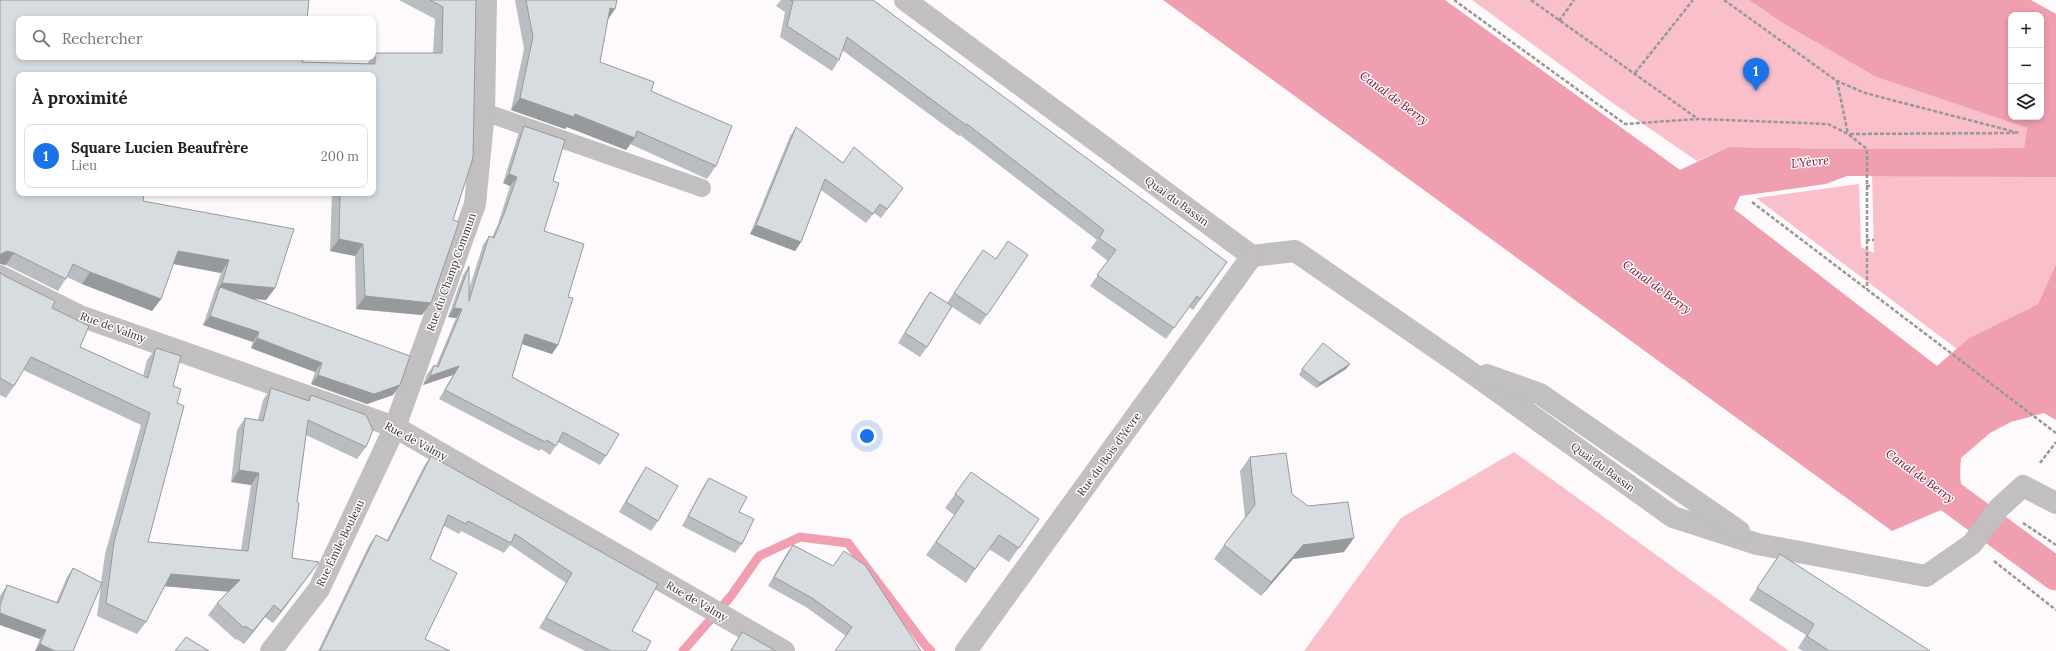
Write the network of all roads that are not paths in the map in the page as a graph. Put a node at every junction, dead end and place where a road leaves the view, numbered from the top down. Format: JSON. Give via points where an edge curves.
{"nodes":[{"id":1,"x":486,"y":0,"type":"edge"},
{"id":2,"x":905,"y":0,"type":"edge"},
{"id":3,"x":484,"y":112,"type":"junction"},
{"id":4,"x":702,"y":188,"type":"dead end"},
{"id":5,"x":1252,"y":256,"type":"junction"},
{"id":6,"x":0,"y":276,"type":"edge"},
{"id":7,"x":395,"y":427,"type":"junction"},
{"id":8,"x":2056,"y":503,"type":"edge"},
{"id":9,"x":271,"y":651,"type":"edge"},
{"id":10,"x":784,"y":651,"type":"edge"},
{"id":11,"x":966,"y":651,"type":"edge"}],
"edges":[{"from":1,"to":3,"type":"street","name":"Rue du Champ Commun"},
{"from":2,"to":5,"type":"street","name":"Quai du Bassin"},
{"from":3,"to":4,"type":"lane"},
{"from":3,"to":7,"type":"street","name":"Rue du Champ Commun","via":[[475,204]]},
{"from":5,"to":8,"type":"street","via":[[1294,251],[1462,366],[1540,394],[1757,544],[1926,576],[1972,544],[1999,508],[2023,486]]},
{"from":5,"to":11,"type":"street","name":"Rue du Bois d'Yèvre"},
{"from":6,"to":7,"type":"street","name":"Rue de Valmy","via":[[80,316]]},
{"from":7,"to":9,"type":"street","name":"Rue Émile Bouleau","via":[[319,589]]},
{"from":7,"to":10,"type":"street","name":"Rue de Valmy"}]}
